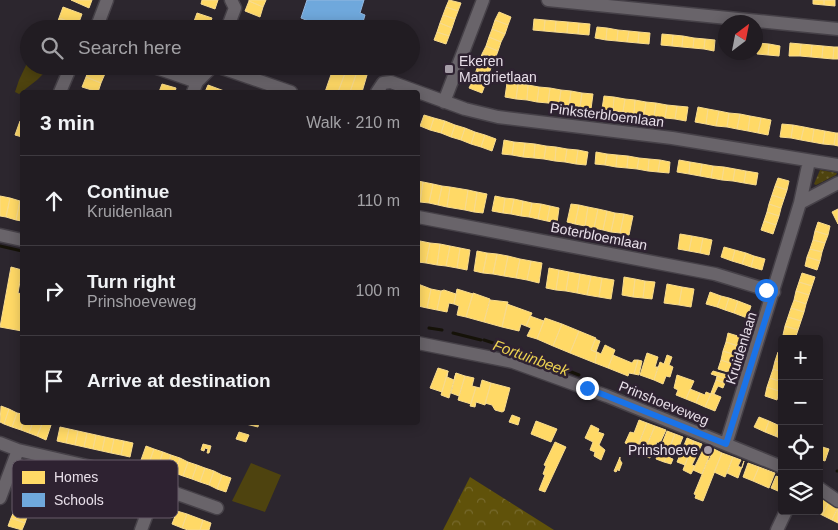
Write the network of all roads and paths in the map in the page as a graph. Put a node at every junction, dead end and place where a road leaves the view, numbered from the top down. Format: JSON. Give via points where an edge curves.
{"nodes":[{"id":1,"x":107,"y":0,"type":"edge"},
{"id":2,"x":231,"y":0,"type":"edge"},
{"id":3,"x":483,"y":0,"type":"edge"},
{"id":4,"x":548,"y":0,"type":"edge"},
{"id":5,"x":99,"y":20,"type":"edge"},
{"id":6,"x":230,"y":20,"type":"edge"},
{"id":7,"x":838,"y":29,"type":"edge"},
{"id":8,"x":67,"y":75,"type":"edge"},
{"id":9,"x":170,"y":75,"type":"edge"},
{"id":10,"x":206,"y":75,"type":"edge"},
{"id":11,"x":241,"y":75,"type":"edge"},
{"id":12,"x":195,"y":87,"type":"edge"},
{"id":13,"x":61,"y":90,"type":"edge"},
{"id":14,"x":285,"y":90,"type":"edge"},
{"id":15,"x":378,"y":90,"type":"edge"},
{"id":16,"x":412,"y":90,"type":"edge"},
{"id":17,"x":420,"y":93,"type":"edge"},
{"id":18,"x":444,"y":102,"type":"junction"},
{"id":19,"x":809,"y":161,"type":"junction"},
{"id":20,"x":838,"y":164,"type":"edge"},
{"id":21,"x":838,"y":183,"type":"edge"},
{"id":22,"x":800,"y":203,"type":"junction"},
{"id":23,"x":420,"y":217,"type":"edge"},
{"id":24,"x":0,"y":235,"type":"edge"},
{"id":25,"x":20,"y":240,"type":"edge"},
{"id":26,"x":774,"y":292,"type":"junction"},
{"id":27,"x":420,"y":343,"type":"edge"},
{"id":28,"x":0,"y":443,"type":"edge"},
{"id":29,"x":726,"y":444,"type":"junction"},
{"id":30,"x":18,"y":450,"type":"junction"},
{"id":31,"x":14,"y":460,"type":"edge"},
{"id":32,"x":61,"y":460,"type":"edge"},
{"id":33,"x":778,"y":465,"type":"edge"},
{"id":34,"x":12,"y":466,"type":"edge"},
{"id":35,"x":823,"y":491,"type":"edge"},
{"id":36,"x":178,"y":494,"type":"edge"},
{"id":37,"x":0,"y":498,"type":"edge"},
{"id":38,"x":838,"y":501,"type":"edge"},
{"id":39,"x":217,"y":508,"type":"dead end"},
{"id":40,"x":784,"y":515,"type":"edge"},
{"id":41,"x":145,"y":518,"type":"edge"},
{"id":42,"x":141,"y":530,"type":"edge"},
{"id":43,"x":777,"y":530,"type":"edge"}],
"edges":[{"from":1,"to":5,"type":"street"},
{"from":2,"to":6,"type":"street","via":[[235,8]]},
{"from":3,"to":18,"type":"street"},
{"from":4,"to":7,"type":"street"},
{"from":8,"to":13,"type":"street"},
{"from":9,"to":12,"type":"street"},
{"from":10,"to":12,"type":"street"},
{"from":11,"to":14,"type":"street"},
{"from":15,"to":16,"type":"street","name":"Pinksterbloemlaan","via":[[382,83],[391,82]]},
{"from":17,"to":18,"type":"street","name":"Pinksterbloemlaan"},
{"from":18,"to":19,"type":"street","name":"Pinksterbloemlaan","via":[[498,117],[672,138]]},
{"from":19,"to":20,"type":"street","name":"Pinksterbloemlaan"},
{"from":19,"to":22,"type":"street","name":"Kruidenlaan"},
{"from":21,"to":22,"type":"street"},
{"from":22,"to":26,"type":"street","name":"Kruidenlaan"},
{"from":23,"to":26,"type":"street","name":"Boterbloemlaan","via":[[715,274]]},
{"from":24,"to":25,"type":"street"},
{"from":26,"to":29,"type":"street","name":"Kruidenlaan"},
{"from":27,"to":29,"type":"street","name":"Prinshoeveweg","via":[[513,362]]},
{"from":28,"to":30,"type":"street"},
{"from":29,"to":33,"type":"street","name":"Prinshoeveweg"},
{"from":30,"to":31,"type":"street"},
{"from":30,"to":32,"type":"street"},
{"from":34,"to":37,"type":"street"},
{"from":35,"to":38,"type":"street"},
{"from":36,"to":39,"type":"street"},
{"from":40,"to":43,"type":"street"},
{"from":41,"to":42,"type":"street"}]}
